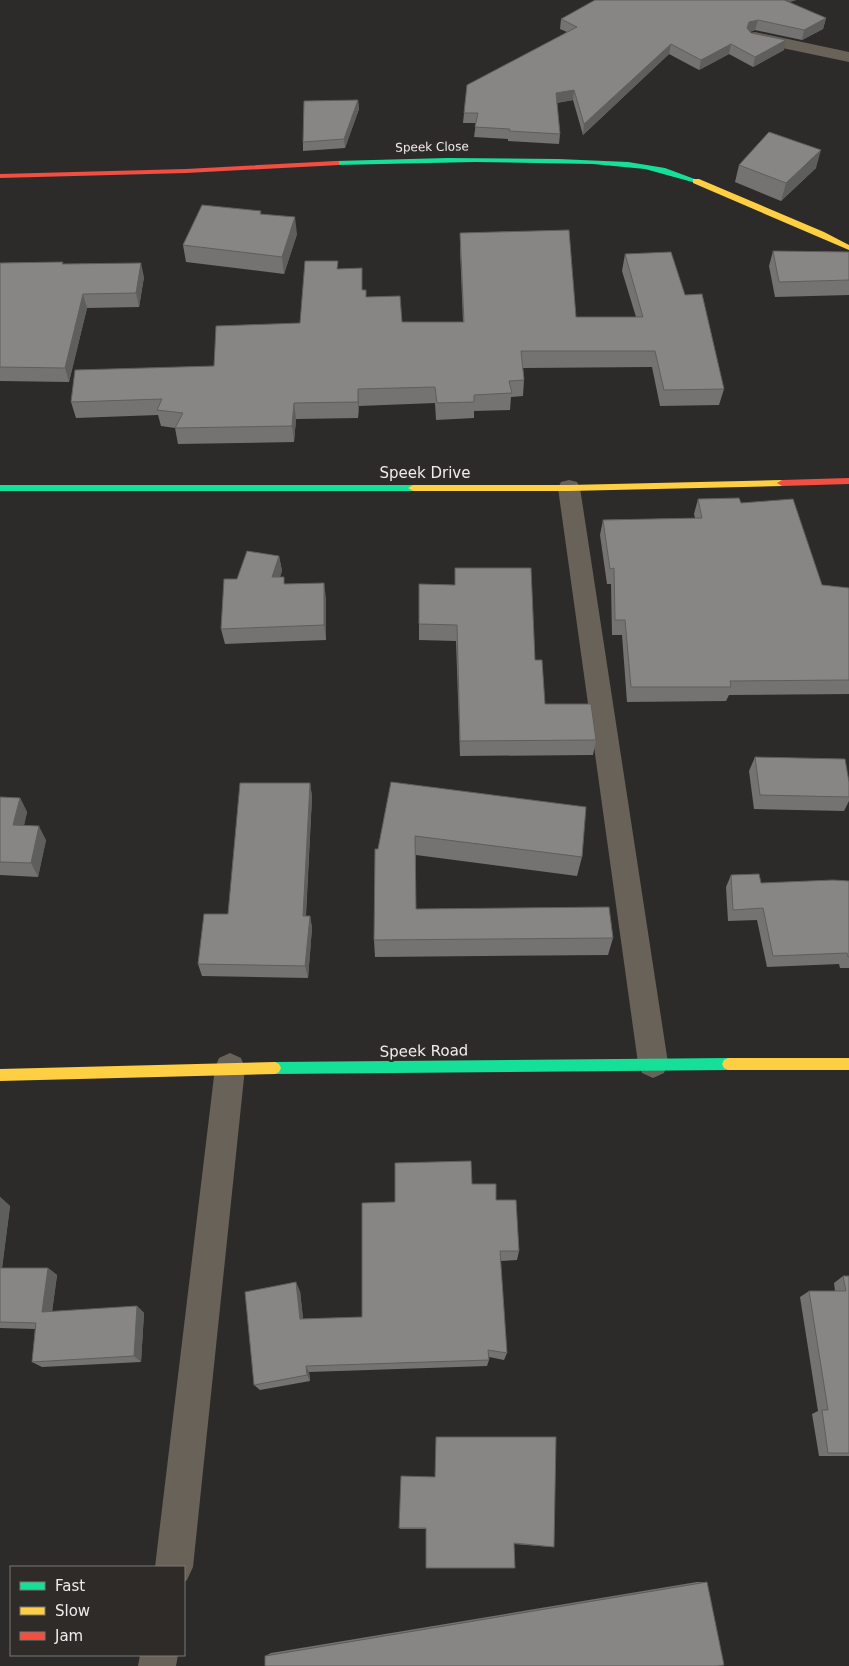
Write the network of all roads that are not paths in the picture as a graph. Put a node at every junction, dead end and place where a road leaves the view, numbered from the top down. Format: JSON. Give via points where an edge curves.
{"nodes":[{"id":1,"x":755,"y":37,"type":"edge"},
{"id":2,"x":849,"y":57,"type":"edge"},
{"id":3,"x":0,"y":176,"type":"edge"},
{"id":4,"x":849,"y":248,"type":"edge"},
{"id":5,"x":849,"y":481,"type":"edge"},
{"id":6,"x":0,"y":488,"type":"edge"},
{"id":7,"x":569,"y":488,"type":"junction"},
{"id":8,"x":653,"y":1063,"type":"junction"},
{"id":9,"x":849,"y":1064,"type":"edge"},
{"id":10,"x":230,"y":1068,"type":"junction"},
{"id":11,"x":0,"y":1075,"type":"edge"},
{"id":12,"x":174,"y":1566,"type":"edge"}],
"edges":[{"from":1,"to":2,"type":"street"},
{"from":3,"to":4,"type":"street","name":"Speek Close","via":[[438,160],[608,162],[676,172]]},
{"from":5,"to":7,"type":"street","name":"Speek Drive"},
{"from":6,"to":7,"type":"street","name":"Speek Drive"},
{"from":7,"to":8,"type":"street"},
{"from":8,"to":9,"type":"street","name":"Speek Road"},
{"from":8,"to":10,"type":"street","name":"Speek Road"},
{"from":10,"to":11,"type":"street","name":"Speek Road"},
{"from":10,"to":12,"type":"street"}]}
